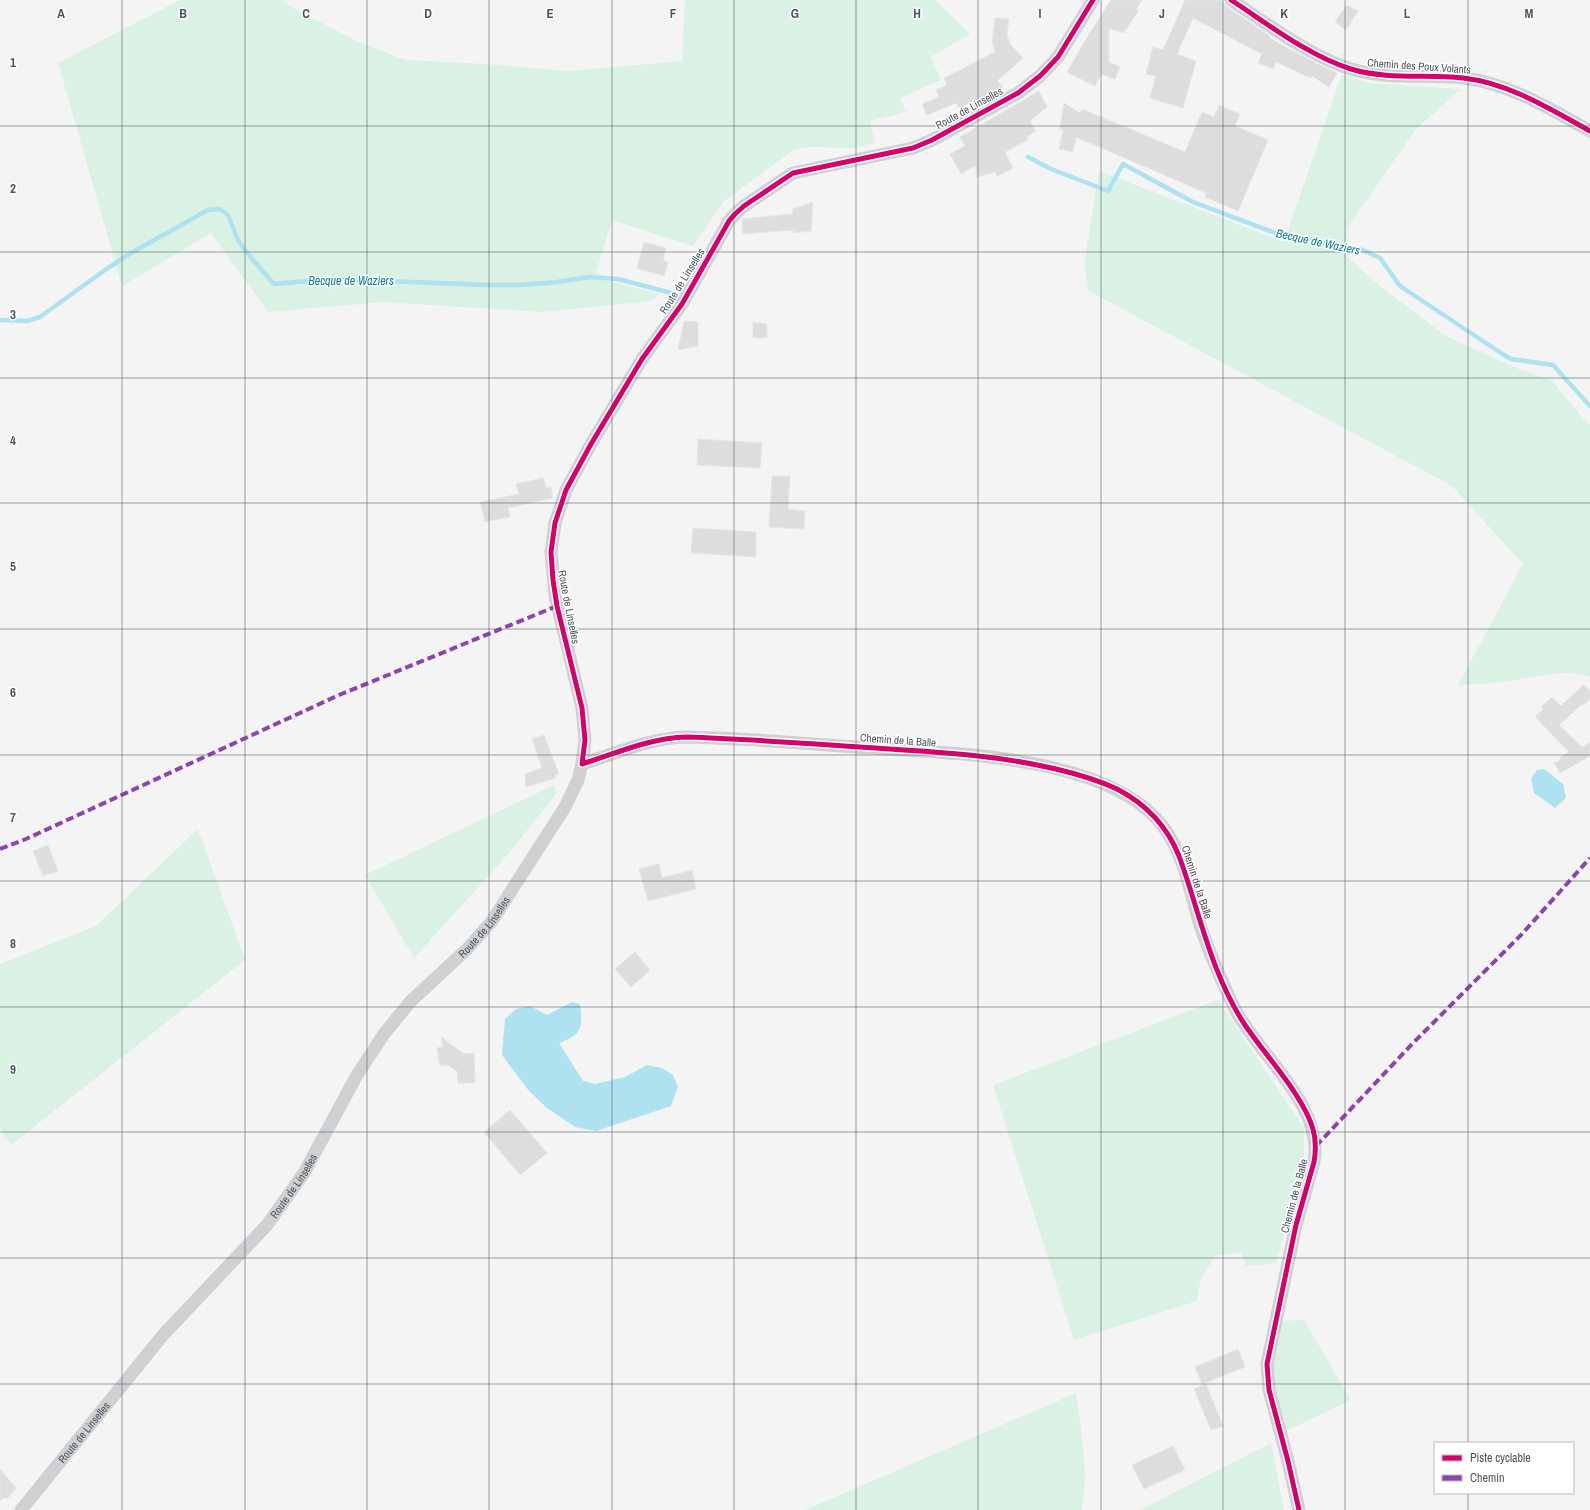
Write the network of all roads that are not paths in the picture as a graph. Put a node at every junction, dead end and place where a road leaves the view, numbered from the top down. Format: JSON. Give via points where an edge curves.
{"nodes":[{"id":1,"x":1092,"y":0,"type":"edge"},
{"id":2,"x":1231,"y":0,"type":"edge"},
{"id":3,"x":1590,"y":131,"type":"edge"},
{"id":4,"x":582,"y":764,"type":"junction"},
{"id":5,"x":20,"y":1510,"type":"edge"},
{"id":6,"x":1299,"y":1510,"type":"edge"}],
"edges":[{"from":1,"to":4,"type":"street","name":"Route de Linselles","via":[[1058,57],[1040,76],[1018,93],[913,148],[793,173],[744,206],[729,221],[685,298],[642,359],[591,444],[566,490],[555,523],[551,552],[553,580],[582,708],[585,740]]},
{"from":2,"to":3,"type":"street","name":"Chemin des Poux Volants","via":[[1299,44],[1347,68],[1362,72],[1462,78],[1485,82],[1518,93]]},
{"from":4,"to":5,"type":"street","name":"Route de Linselles","via":[[578,780],[565,807],[502,907],[482,934],[400,1013],[384,1034],[357,1076],[308,1167],[280,1207],[250,1244],[163,1336]]},
{"from":4,"to":6,"type":"street","name":"Chemin de la Balle","via":[[650,741],[686,737],[951,753],[1017,761],[1079,775],[1117,790],[1138,802],[1155,817],[1175,845],[1204,936],[1226,989],[1246,1026],[1297,1098],[1314,1135],[1316,1153],[1296,1225],[1267,1364],[1269,1390]]}]}
